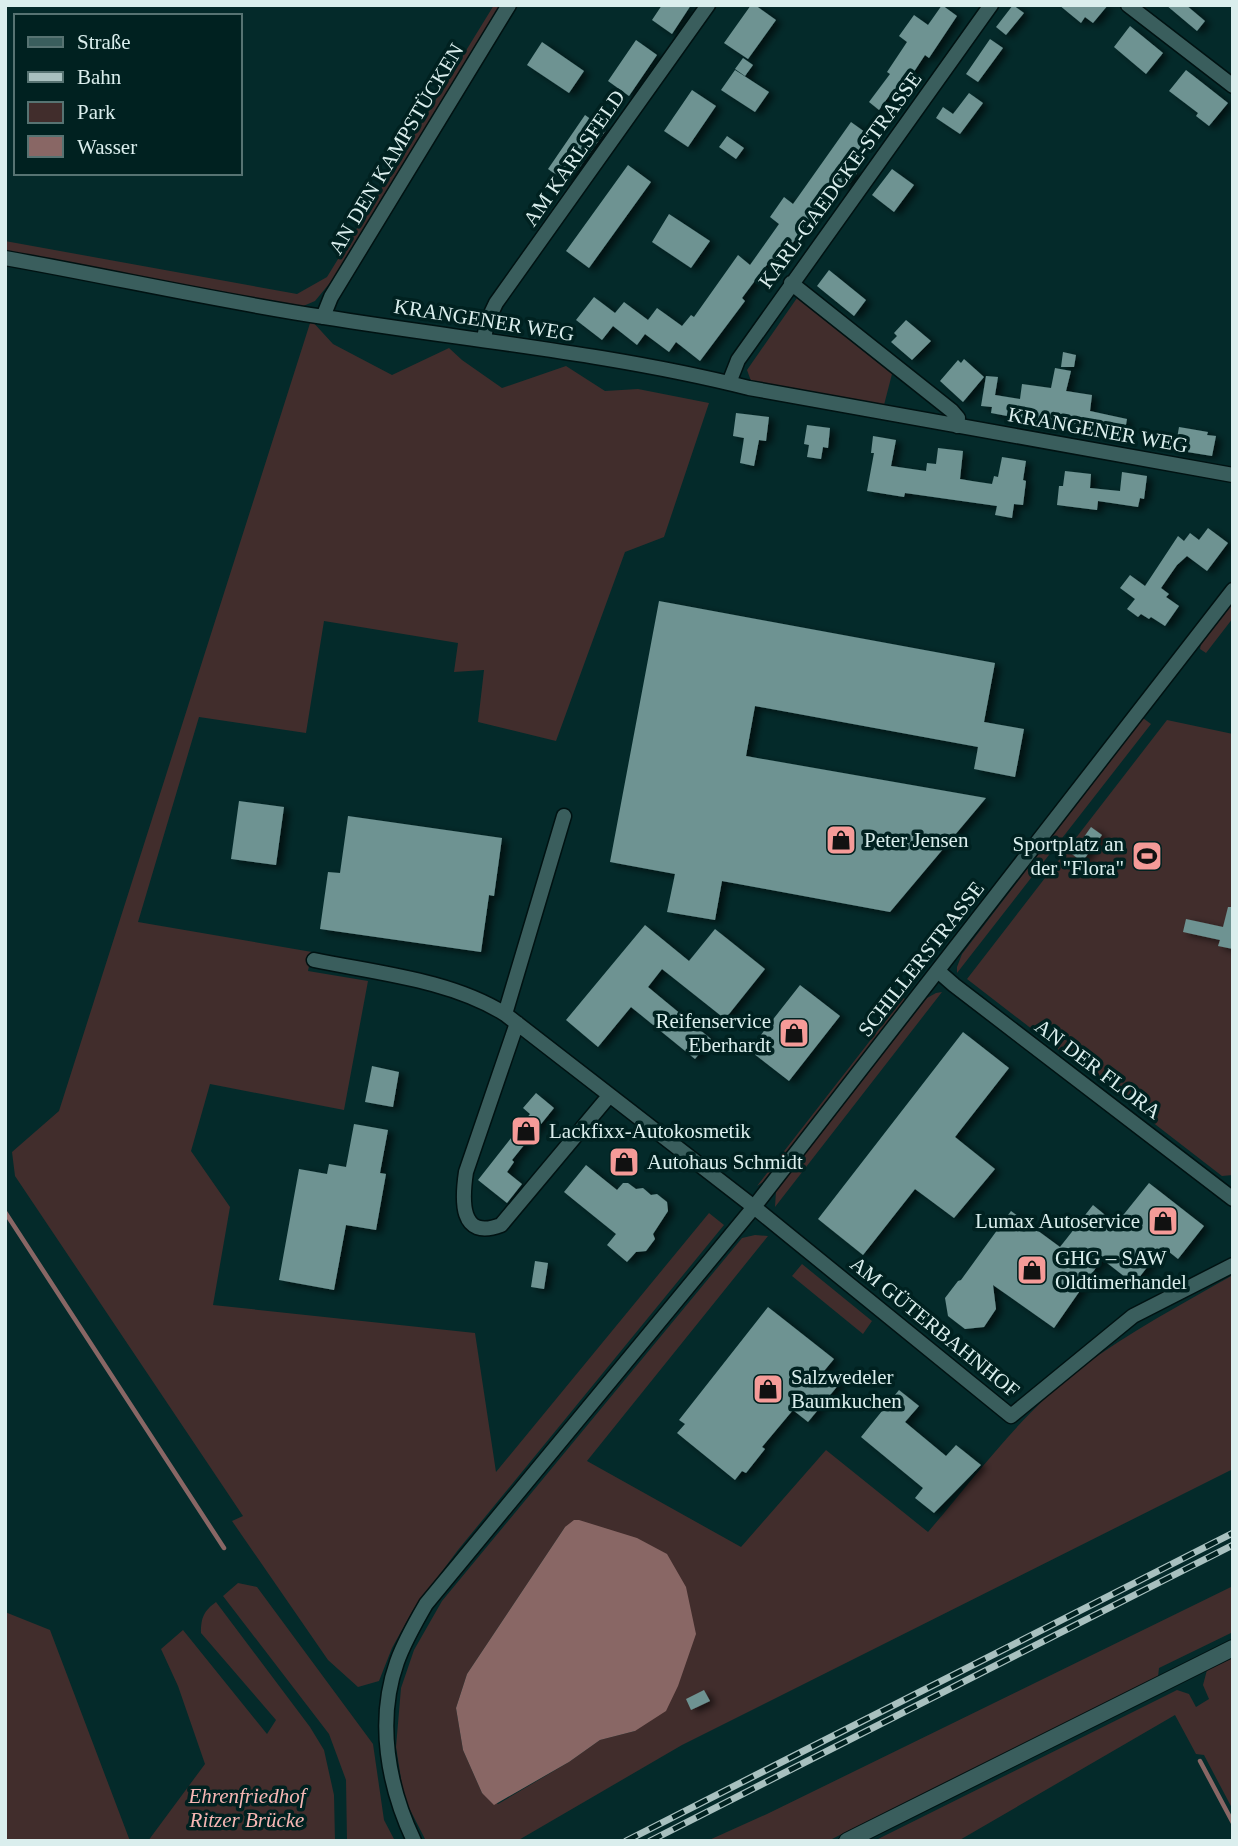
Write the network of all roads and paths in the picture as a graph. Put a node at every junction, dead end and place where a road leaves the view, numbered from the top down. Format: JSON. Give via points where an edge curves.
{"nodes":[{"id":1,"x":509,"y":5,"type":"edge"},
{"id":2,"x":708,"y":5,"type":"edge"},
{"id":3,"x":991,"y":5,"type":"edge"},
{"id":4,"x":1128,"y":5,"type":"edge"},
{"id":5,"x":1233,"y":86,"type":"edge"},
{"id":6,"x":5,"y":258,"type":"edge"},
{"id":7,"x":791,"y":283,"type":"junction"},
{"id":8,"x":323,"y":317,"type":"junction"},
{"id":9,"x":484,"y":339,"type":"junction"},
{"id":10,"x":729,"y":383,"type":"junction"},
{"id":11,"x":957,"y":426,"type":"junction"},
{"id":12,"x":1233,"y":475,"type":"edge"},
{"id":13,"x":1233,"y":590,"type":"edge"},
{"id":14,"x":564,"y":816,"type":"dead end"},
{"id":15,"x":314,"y":960,"type":"dead end"},
{"id":16,"x":939,"y":971,"type":"junction"},
{"id":17,"x":511,"y":1019,"type":"junction"},
{"id":18,"x":609,"y":1096,"type":"junction"},
{"id":19,"x":1233,"y":1199,"type":"edge"},
{"id":20,"x":754,"y":1207,"type":"junction"},
{"id":21,"x":1233,"y":1265,"type":"edge"},
{"id":22,"x":1233,"y":1648,"type":"edge"},
{"id":23,"x":414,"y":1841,"type":"edge"},
{"id":24,"x":847,"y":1841,"type":"edge"}],
"edges":[{"from":1,"to":8,"type":"street","name":"AN DEN KAMPSTÜCKEN"},
{"from":2,"to":9,"type":"street","name":"AM KARLSFELD","via":[[496,303]]},
{"from":3,"to":7,"type":"street","name":"KARL-GAEDCKE-STRASSE"},
{"from":4,"to":5,"type":"street"},
{"from":6,"to":8,"type":"street","name":"KRANGENER WEG"},
{"from":7,"to":10,"type":"street","name":"KARL-GAEDCKE-STRASSE","via":[[738,360]]},
{"from":7,"to":11,"type":"street","via":[[952,411]]},
{"from":8,"to":9,"type":"street","name":"KRANGENER WEG"},
{"from":9,"to":10,"type":"street","name":"KRANGENER WEG"},
{"from":10,"to":11,"type":"street","name":"KRANGENER WEG"},
{"from":11,"to":12,"type":"street","name":"KRANGENER WEG"},
{"from":13,"to":16,"type":"street","name":"SCHILLERSTRASSE"},
{"from":14,"to":17,"type":"street"},
{"from":15,"to":17,"type":"street","via":[[450,989],[487,1003]]},
{"from":16,"to":19,"type":"street","name":"AN DER FLORA"},
{"from":16,"to":20,"type":"street","name":"SCHILLERSTRASSE"},
{"from":17,"to":18,"type":"street"},
{"from":17,"to":18,"type":"street","via":[[466,1172],[462,1197],[465,1216],[472,1224],[491,1229],[501,1225]]},
{"from":18,"to":20,"type":"street"},
{"from":20,"to":21,"type":"street","name":"AM GÜTERBAHNHOF","via":[[1011,1416],[1133,1316]]},
{"from":20,"to":23,"type":"street","name":"SCHILLERSTRASSE","via":[[426,1604],[409,1634],[391,1686],[387,1742],[398,1802]]},
{"from":22,"to":24,"type":"street"}]}
